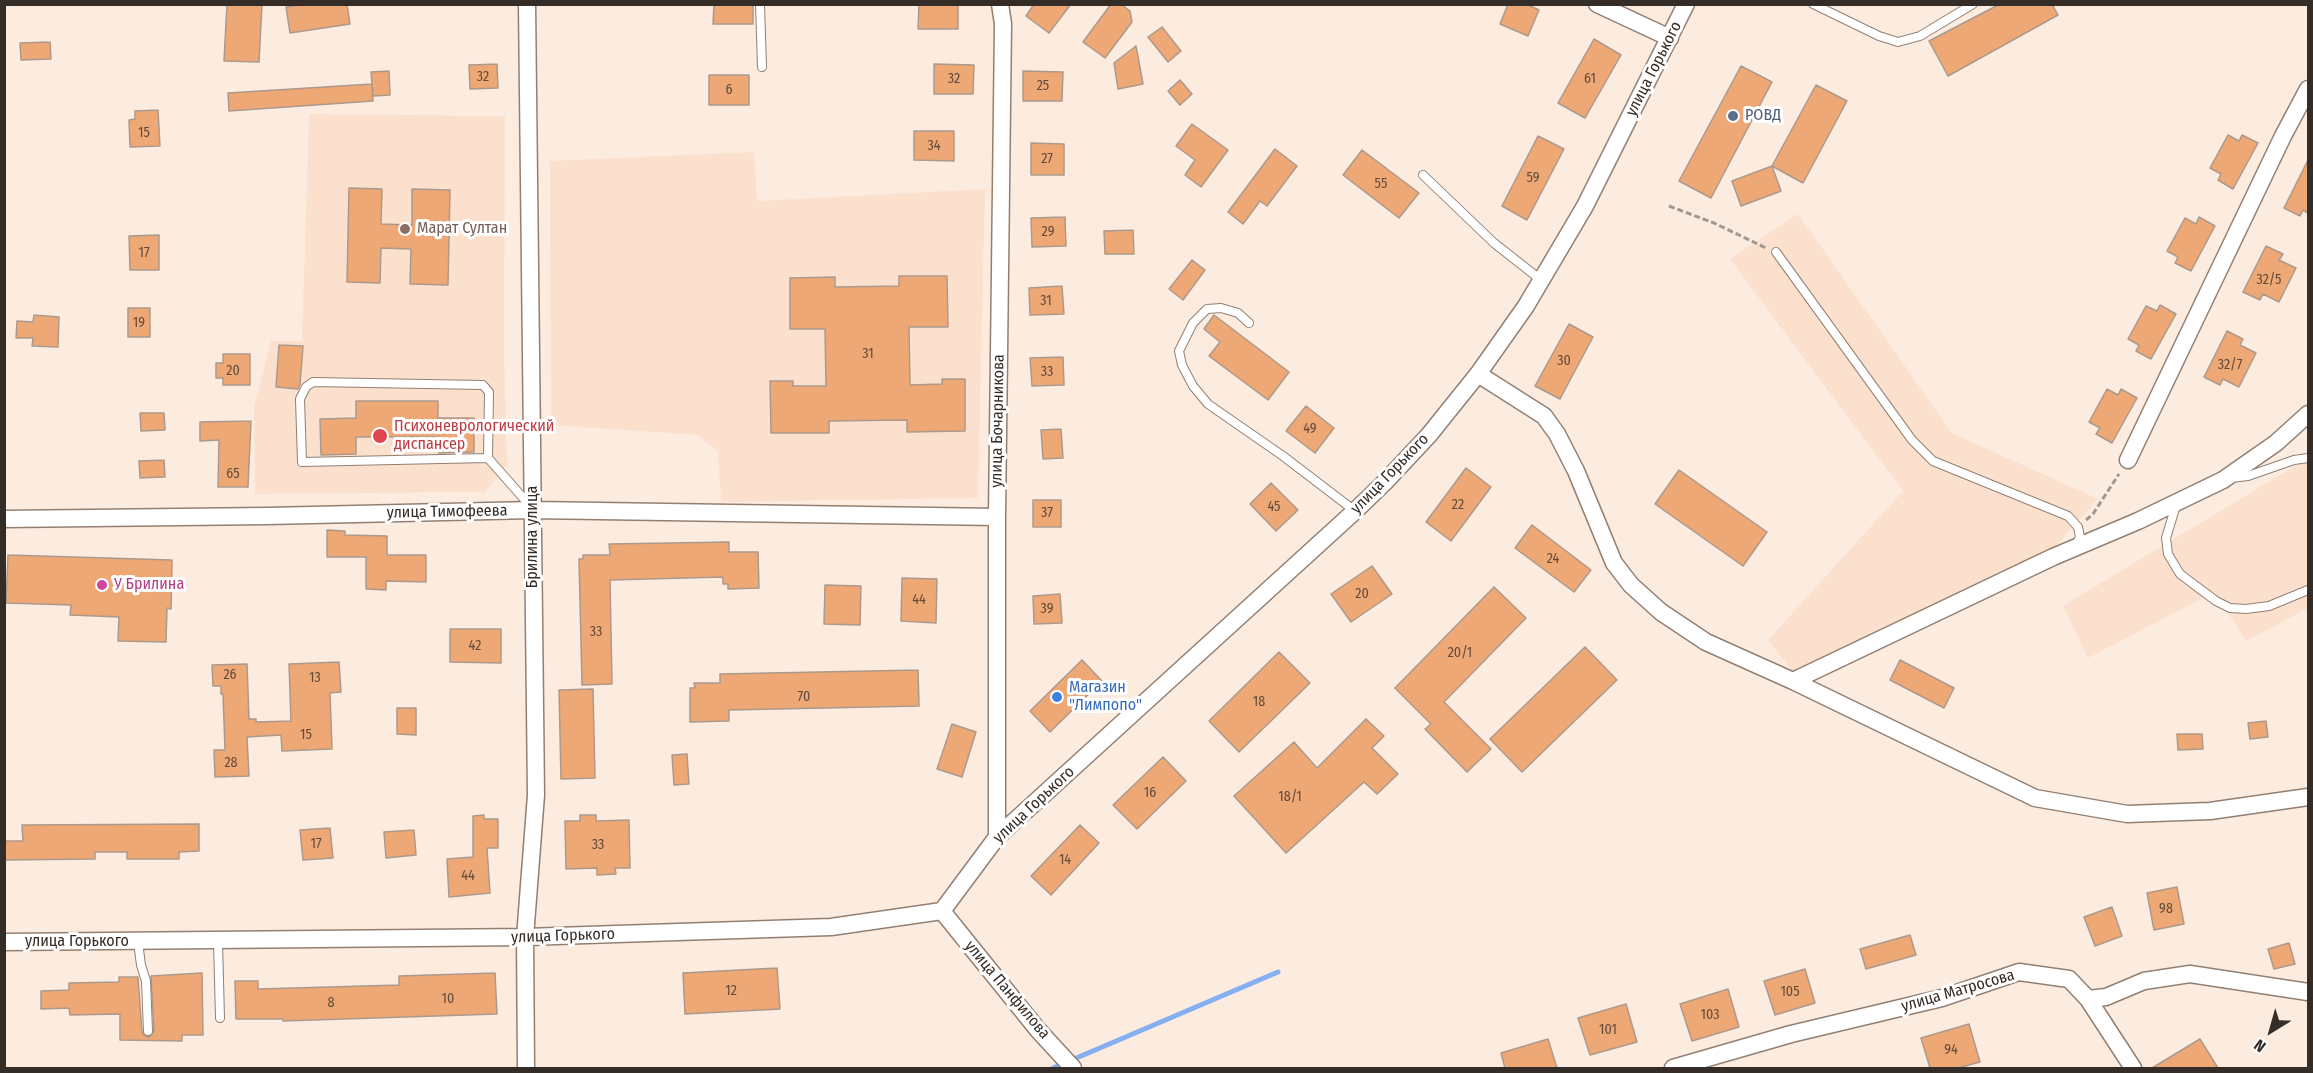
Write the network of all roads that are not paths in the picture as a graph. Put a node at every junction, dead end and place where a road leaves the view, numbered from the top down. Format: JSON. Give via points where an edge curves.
{"nodes":[{"id":1,"x":527,"y":4,"type":"edge"},
{"id":2,"x":760,"y":4,"type":"edge"},
{"id":3,"x":1000,"y":4,"type":"edge"},
{"id":4,"x":1597,"y":4,"type":"edge"},
{"id":5,"x":1686,"y":4,"type":"edge"},
{"id":6,"x":1814,"y":4,"type":"edge"},
{"id":7,"x":1973,"y":4,"type":"edge"},
{"id":8,"x":1670,"y":38,"type":"junction"},
{"id":9,"x":762,"y":67,"type":"dead end"},
{"id":10,"x":2308,"y":89,"type":"edge"},
{"id":11,"x":1423,"y":175,"type":"dead end"},
{"id":12,"x":1776,"y":252,"type":"road end"},
{"id":13,"x":1541,"y":280,"type":"junction"},
{"id":14,"x":1249,"y":322,"type":"dead end"},
{"id":15,"x":1478,"y":374,"type":"junction"},
{"id":16,"x":2308,"y":414,"type":"edge"},
{"id":17,"x":488,"y":458,"type":"junction"},
{"id":18,"x":2308,"y":458,"type":"edge"},
{"id":19,"x":2128,"y":460,"type":"road end"},
{"id":20,"x":2223,"y":480,"type":"junction"},
{"id":21,"x":2177,"y":502,"type":"junction"},
{"id":22,"x":533,"y":510,"type":"junction"},
{"id":23,"x":1355,"y":511,"type":"junction"},
{"id":24,"x":997,"y":517,"type":"junction"},
{"id":25,"x":4,"y":519,"type":"edge"},
{"id":26,"x":2074,"y":548,"type":"junction"},
{"id":27,"x":2308,"y":590,"type":"edge"},
{"id":28,"x":1793,"y":681,"type":"junction"},
{"id":29,"x":2308,"y":797,"type":"edge"},
{"id":30,"x":997,"y":837,"type":"junction"},
{"id":31,"x":942,"y":911,"type":"junction"},
{"id":32,"x":525,"y":937,"type":"junction"},
{"id":33,"x":218,"y":941,"type":"junction"},
{"id":34,"x":4,"y":942,"type":"edge"},
{"id":35,"x":138,"y":942,"type":"junction"},
{"id":36,"x":2308,"y":992,"type":"edge"},
{"id":37,"x":2088,"y":999,"type":"junction"},
{"id":38,"x":220,"y":1018,"type":"dead end"},
{"id":39,"x":148,"y":1031,"type":"dead end"},
{"id":40,"x":526,"y":1068,"type":"edge"},
{"id":41,"x":1073,"y":1068,"type":"edge"},
{"id":42,"x":1673,"y":1068,"type":"edge"},
{"id":43,"x":2133,"y":1068,"type":"edge"}],
"edges":[{"from":1,"to":22,"type":"street","name":"Брилина улица"},
{"from":2,"to":9,"type":"lane"},
{"from":3,"to":24,"type":"street","name":"улица Бочарникова","via":[[1003,24]]},
{"from":4,"to":8,"type":"street"},
{"from":5,"to":8,"type":"street","name":"улица Горького"},
{"from":6,"to":7,"type":"lane","via":[[1899,42],[1920,36]]},
{"from":8,"to":13,"type":"street","name":"улица Горького","via":[[1585,206]]},
{"from":10,"to":19,"type":"street"},
{"from":11,"to":13,"type":"lane","via":[[1494,243]]},
{"from":12,"to":26,"type":"lane","via":[[1912,440],[1933,461],[2068,516],[2078,527],[2080,537]]},
{"from":13,"to":15,"type":"street","name":"улица Горького"},
{"from":14,"to":23,"type":"lane","via":[[1238,313],[1221,308],[1207,309],[1193,323],[1179,351],[1193,386],[1208,404]]},
{"from":15,"to":23,"type":"street","name":"улица Горького","via":[[1429,435]]},
{"from":15,"to":28,"type":"street","via":[[1544,416],[1589,499],[1614,563],[1631,585],[1661,612],[1706,642]]},
{"from":16,"to":20,"type":"street","via":[[2276,443]]},
{"from":17,"to":17,"type":"lane","via":[[302,462],[300,399],[313,382],[483,385],[489,392]]},
{"from":17,"to":22,"type":"lane"},
{"from":18,"to":20,"type":"lane"},
{"from":20,"to":21,"type":"street"},
{"from":21,"to":26,"type":"street"},
{"from":21,"to":27,"type":"lane","via":[[2166,538],[2168,554],[2180,574],[2206,594],[2230,608],[2246,609],[2269,606]]},
{"from":22,"to":24,"type":"street","name":"улица Тимофеева"},
{"from":22,"to":25,"type":"street","name":"улица Тимофеева"},
{"from":22,"to":32,"type":"street","name":"Брилина улица","via":[[536,795]]},
{"from":23,"to":30,"type":"street","name":"улица Горького"},
{"from":24,"to":30,"type":"street","name":"улица Бочарникова"},
{"from":26,"to":28,"type":"street"},
{"from":28,"to":29,"type":"street","via":[[2035,798],[2127,814],[2210,811]]},
{"from":30,"to":31,"type":"street","name":"улица Горького"},
{"from":31,"to":32,"type":"street","name":"улица Горького","via":[[831,927]]},
{"from":31,"to":41,"type":"street","name":"улица Панфилова"},
{"from":32,"to":33,"type":"street","name":"улица Горького"},
{"from":32,"to":40,"type":"street","name":"Брилина улица"},
{"from":33,"to":35,"type":"street","name":"улица Горького"},
{"from":33,"to":38,"type":"lane"},
{"from":34,"to":35,"type":"street","name":"улица Горького"},
{"from":35,"to":39,"type":"lane","via":[[146,981]]},
{"from":36,"to":37,"type":"street","via":[[2190,974],[2144,981],[2106,997]]},
{"from":37,"to":42,"type":"street","name":"улица Матросова","via":[[2069,980],[2019,972],[1942,998],[1791,1034]]},
{"from":37,"to":43,"type":"street","name":"улица Матросова"}]}
